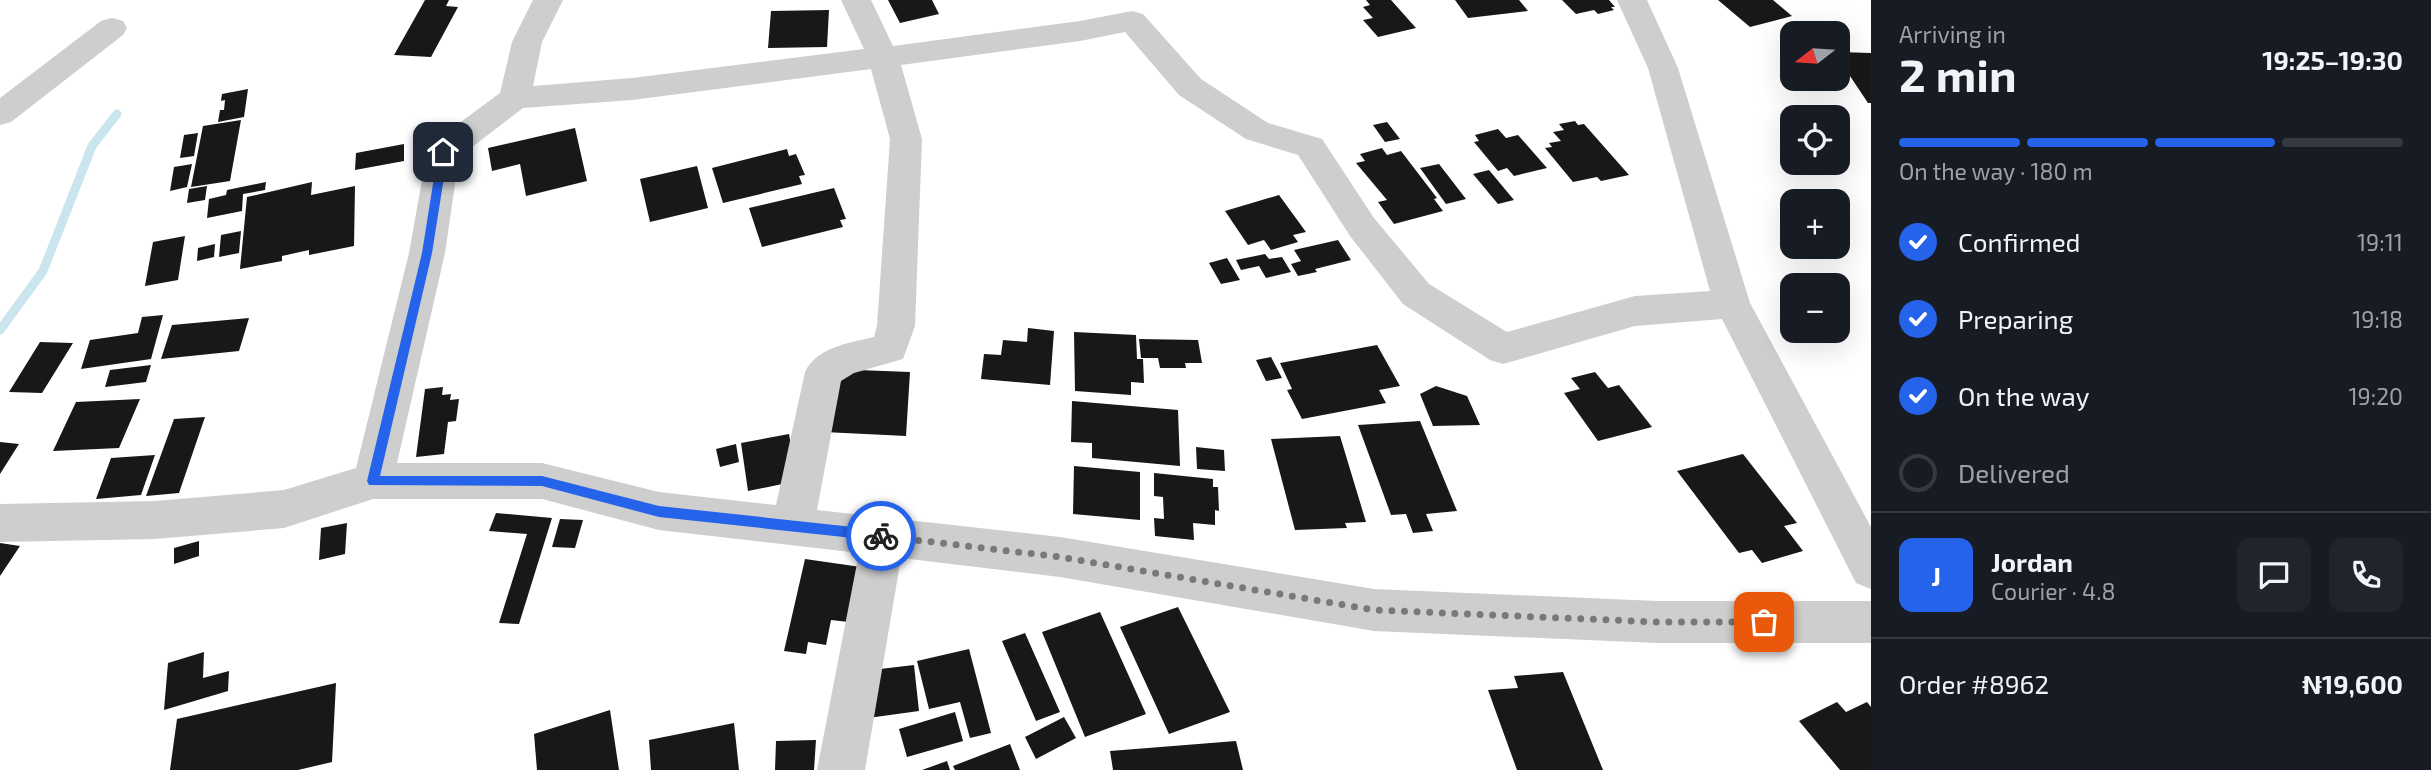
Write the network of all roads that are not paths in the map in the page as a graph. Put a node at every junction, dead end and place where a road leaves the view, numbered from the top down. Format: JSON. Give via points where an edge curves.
{"nodes":[{"id":1,"x":548,"y":0,"type":"edge"},
{"id":2,"x":856,"y":0,"type":"edge"},
{"id":3,"x":1632,"y":0,"type":"edge"},
{"id":4,"x":112,"y":28,"type":"dead end"},
{"id":5,"x":883,"y":57,"type":"junction"},
{"id":6,"x":515,"y":99,"type":"junction"},
{"id":7,"x":0,"y":114,"type":"edge"},
{"id":8,"x":1732,"y":304,"type":"junction"},
{"id":9,"x":373,"y":481,"type":"junction"},
{"id":10,"x":0,"y":523,"type":"edge"},
{"id":11,"x":793,"y":526,"type":"junction"},
{"id":12,"x":882,"y":536,"type":"junction"},
{"id":13,"x":1871,"y":569,"type":"edge"},
{"id":14,"x":1871,"y":622,"type":"edge"},
{"id":15,"x":841,"y":770,"type":"edge"}],
"edges":[{"from":1,"to":6,"type":"street","via":[[527,42]]},
{"from":2,"to":5,"type":"street"},
{"from":3,"to":8,"type":"street","via":[[1664,68]]},
{"from":4,"to":7,"type":"street"},
{"from":5,"to":6,"type":"street"},
{"from":5,"to":8,"type":"street","via":[[1132,21],[1191,87],[1257,131],[1310,146],[1362,227],[1416,294],[1503,349],[1635,311]]},
{"from":5,"to":11,"type":"street","via":[[906,139],[896,326],[890,348],[844,360],[824,372]]},
{"from":6,"to":9,"type":"street","via":[[443,152],[427,253]]},
{"from":8,"to":13,"type":"street"},
{"from":9,"to":10,"type":"street","via":[[284,509],[155,520]]},
{"from":9,"to":11,"type":"street","via":[[542,481],[659,511]]},
{"from":11,"to":12,"type":"street"},
{"from":12,"to":14,"type":"street","via":[[1060,557],[1374,610],[1657,622]]},
{"from":12,"to":15,"type":"street"}]}
